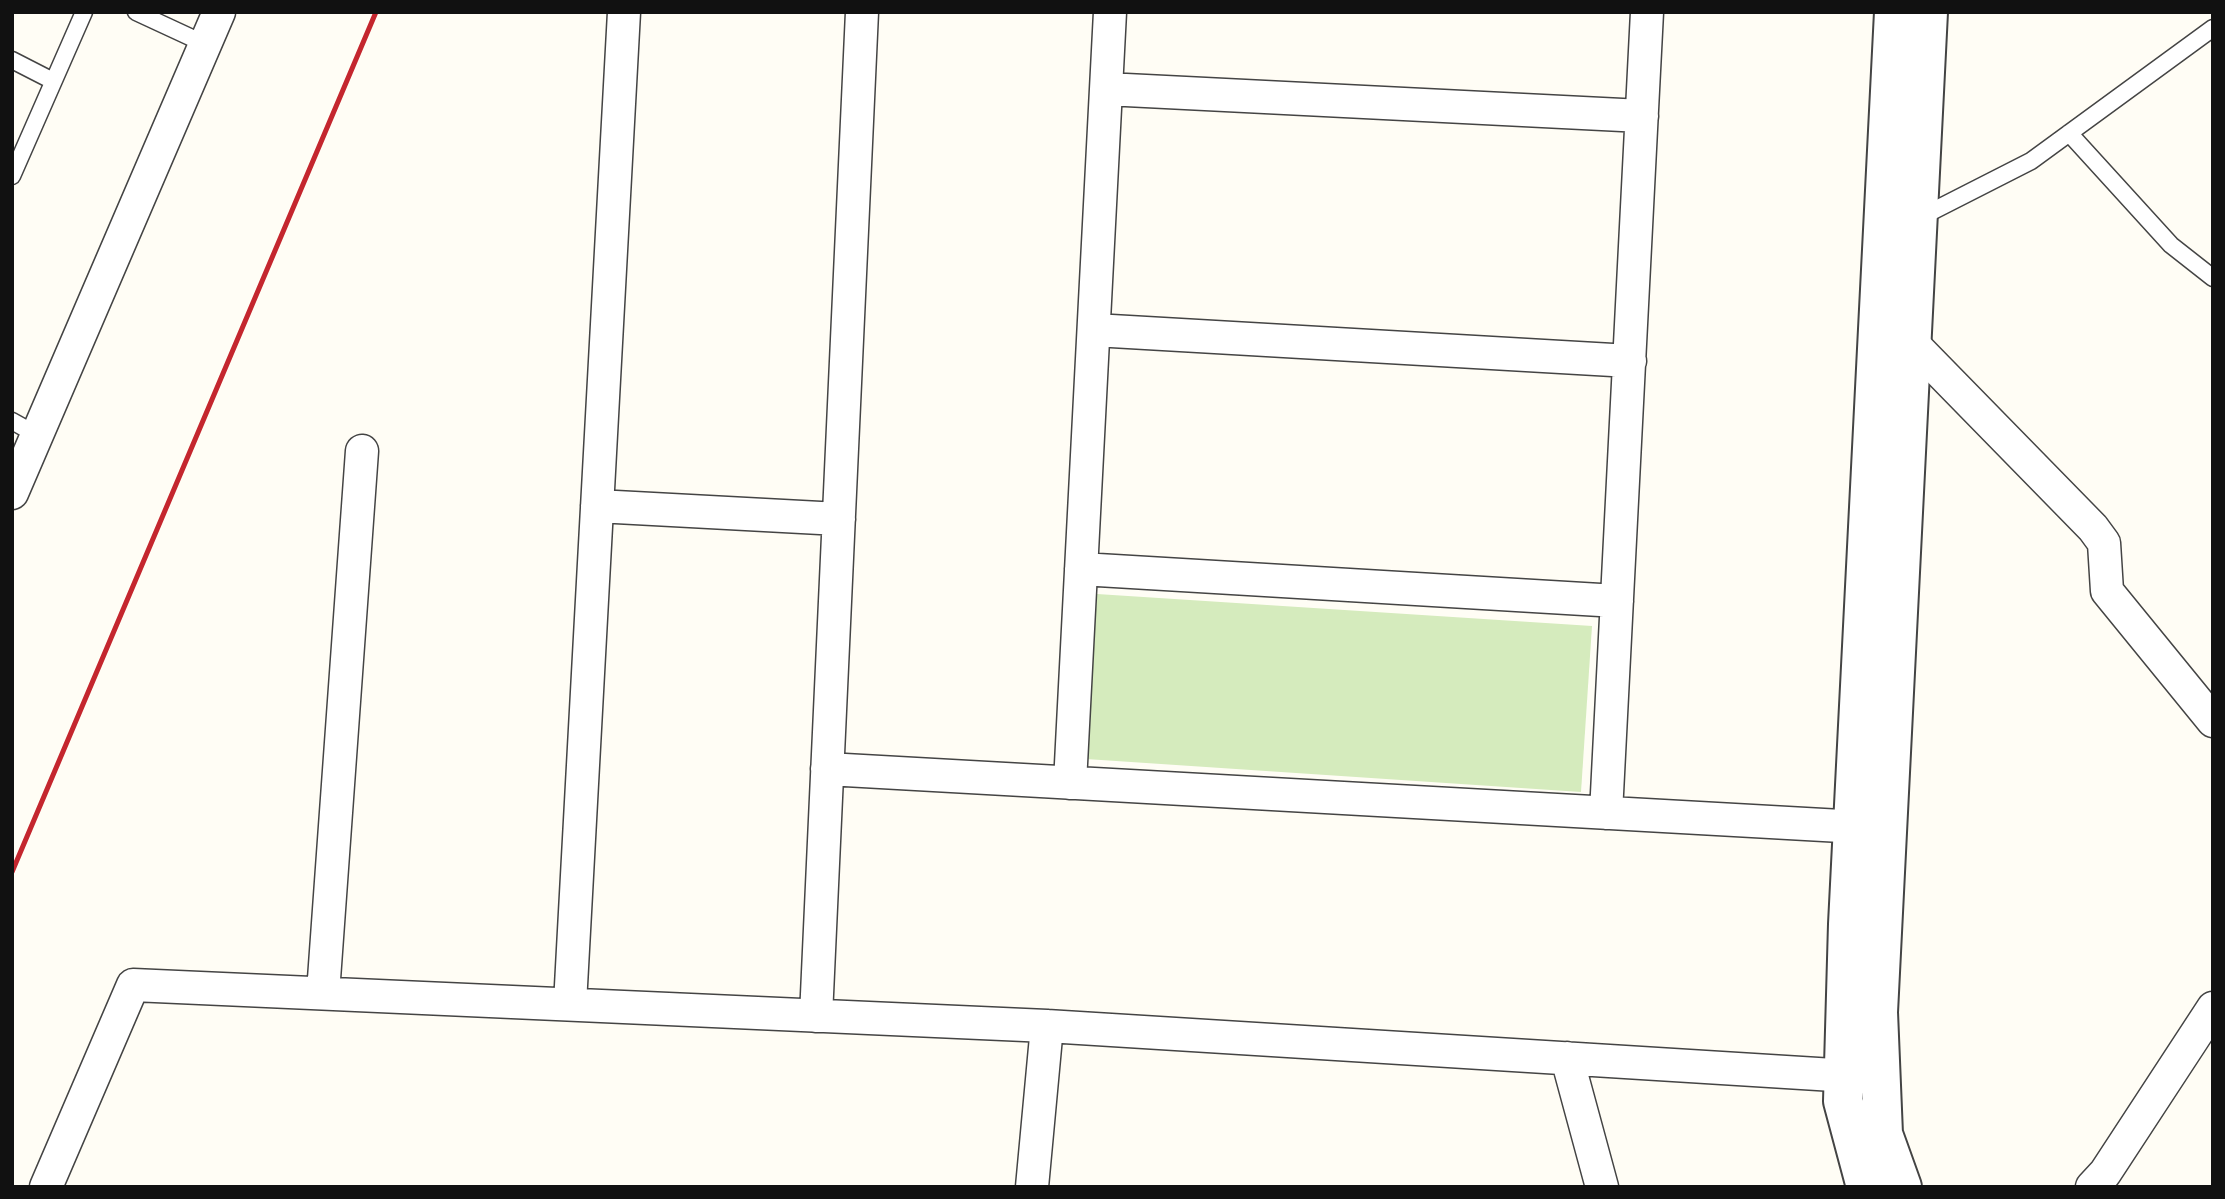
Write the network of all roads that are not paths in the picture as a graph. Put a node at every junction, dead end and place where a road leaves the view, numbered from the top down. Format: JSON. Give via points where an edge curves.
{"nodes":[{"id":1,"x":84,"y":12,"type":"edge"},
{"id":2,"x":136,"y":12,"type":"edge"},
{"id":3,"x":219,"y":12,"type":"edge"},
{"id":4,"x":624,"y":12,"type":"edge"},
{"id":5,"x":862,"y":12,"type":"edge"},
{"id":6,"x":1110,"y":12,"type":"edge"},
{"id":7,"x":1647,"y":12,"type":"edge"},
{"id":8,"x":1894,"y":12,"type":"edge"},
{"id":9,"x":1928,"y":12,"type":"edge"},
{"id":10,"x":2213,"y":28,"type":"edge"},
{"id":11,"x":205,"y":44,"type":"junction"},
{"id":12,"x":12,"y":60,"type":"edge"},
{"id":13,"x":53,"y":81,"type":"junction"},
{"id":14,"x":1105,"y":89,"type":"junction"},
{"id":15,"x":1642,"y":116,"type":"junction"},
{"id":16,"x":2069,"y":133,"type":"junction"},
{"id":17,"x":12,"y":176,"type":"edge"},
{"id":18,"x":1917,"y":219,"type":"junction"},
{"id":19,"x":2213,"y":278,"type":"edge"},
{"id":20,"x":1094,"y":330,"type":"junction"},
{"id":21,"x":1894,"y":340,"type":"junction"},
{"id":22,"x":1630,"y":361,"type":"junction"},
{"id":23,"x":25,"y":428,"type":"edge"},
{"id":24,"x":362,"y":451,"type":"dead end"},
{"id":25,"x":12,"y":493,"type":"edge"},
{"id":26,"x":597,"y":506,"type":"junction"},
{"id":27,"x":839,"y":519,"type":"junction"},
{"id":28,"x":1081,"y":569,"type":"junction"},
{"id":29,"x":1617,"y":601,"type":"junction"},
{"id":30,"x":2213,"y":721,"type":"edge"},
{"id":31,"x":827,"y":769,"type":"junction"},
{"id":32,"x":1070,"y":783,"type":"junction"},
{"id":33,"x":1606,"y":813,"type":"junction"},
{"id":34,"x":1870,"y":828,"type":"junction"},
{"id":35,"x":323,"y":993,"type":"junction"},
{"id":36,"x":570,"y":1004,"type":"junction"},
{"id":37,"x":2213,"y":1008,"type":"edge"},
{"id":38,"x":816,"y":1016,"type":"junction"},
{"id":39,"x":1047,"y":1026,"type":"junction"},
{"id":40,"x":1567,"y":1058,"type":"junction"},
{"id":41,"x":1862,"y":1077,"type":"junction"},
{"id":42,"x":46,"y":1187,"type":"edge"},
{"id":43,"x":1032,"y":1187,"type":"edge"},
{"id":44,"x":1602,"y":1187,"type":"edge"},
{"id":45,"x":1866,"y":1187,"type":"edge"},
{"id":46,"x":1902,"y":1187,"type":"edge"},
{"id":47,"x":2092,"y":1187,"type":"edge"}],
"edges":[{"from":1,"to":13,"type":"lane"},
{"from":2,"to":11,"type":"lane"},
{"from":3,"to":11,"type":"street"},
{"from":4,"to":26,"type":"street"},
{"from":5,"to":27,"type":"street"},
{"from":6,"to":14,"type":"street"},
{"from":7,"to":15,"type":"street"},
{"from":8,"to":21,"type":"street"},
{"from":9,"to":18,"type":"street"},
{"from":10,"to":16,"type":"lane"},
{"from":11,"to":23,"type":"street"},
{"from":12,"to":13,"type":"lane"},
{"from":13,"to":17,"type":"lane"},
{"from":14,"to":15,"type":"street"},
{"from":14,"to":20,"type":"street"},
{"from":15,"to":22,"type":"street"},
{"from":16,"to":18,"type":"lane","via":[[2031,161]]},
{"from":16,"to":19,"type":"lane","via":[[2171,245]]},
{"from":18,"to":21,"type":"street"},
{"from":20,"to":22,"type":"street"},
{"from":20,"to":28,"type":"street"},
{"from":21,"to":30,"type":"street","via":[[2093,528],[2104,543],[2107,590]]},
{"from":21,"to":34,"type":"street"},
{"from":22,"to":29,"type":"street"},
{"from":23,"to":25,"type":"street"},
{"from":24,"to":35,"type":"street"},
{"from":26,"to":27,"type":"street"},
{"from":26,"to":36,"type":"street"},
{"from":27,"to":31,"type":"street"},
{"from":28,"to":29,"type":"street"},
{"from":28,"to":32,"type":"street"},
{"from":29,"to":33,"type":"street"},
{"from":31,"to":32,"type":"street"},
{"from":31,"to":38,"type":"street"},
{"from":32,"to":33,"type":"street"},
{"from":33,"to":34,"type":"street"},
{"from":34,"to":41,"type":"street"},
{"from":35,"to":36,"type":"street"},
{"from":35,"to":42,"type":"street","via":[[134,985]]},
{"from":36,"to":38,"type":"street"},
{"from":37,"to":47,"type":"street"},
{"from":38,"to":39,"type":"street"},
{"from":39,"to":40,"type":"street"},
{"from":39,"to":43,"type":"street"},
{"from":40,"to":41,"type":"street"},
{"from":40,"to":44,"type":"street"},
{"from":41,"to":45,"type":"street","via":[[1843,1101]]},
{"from":41,"to":46,"type":"street"}]}
